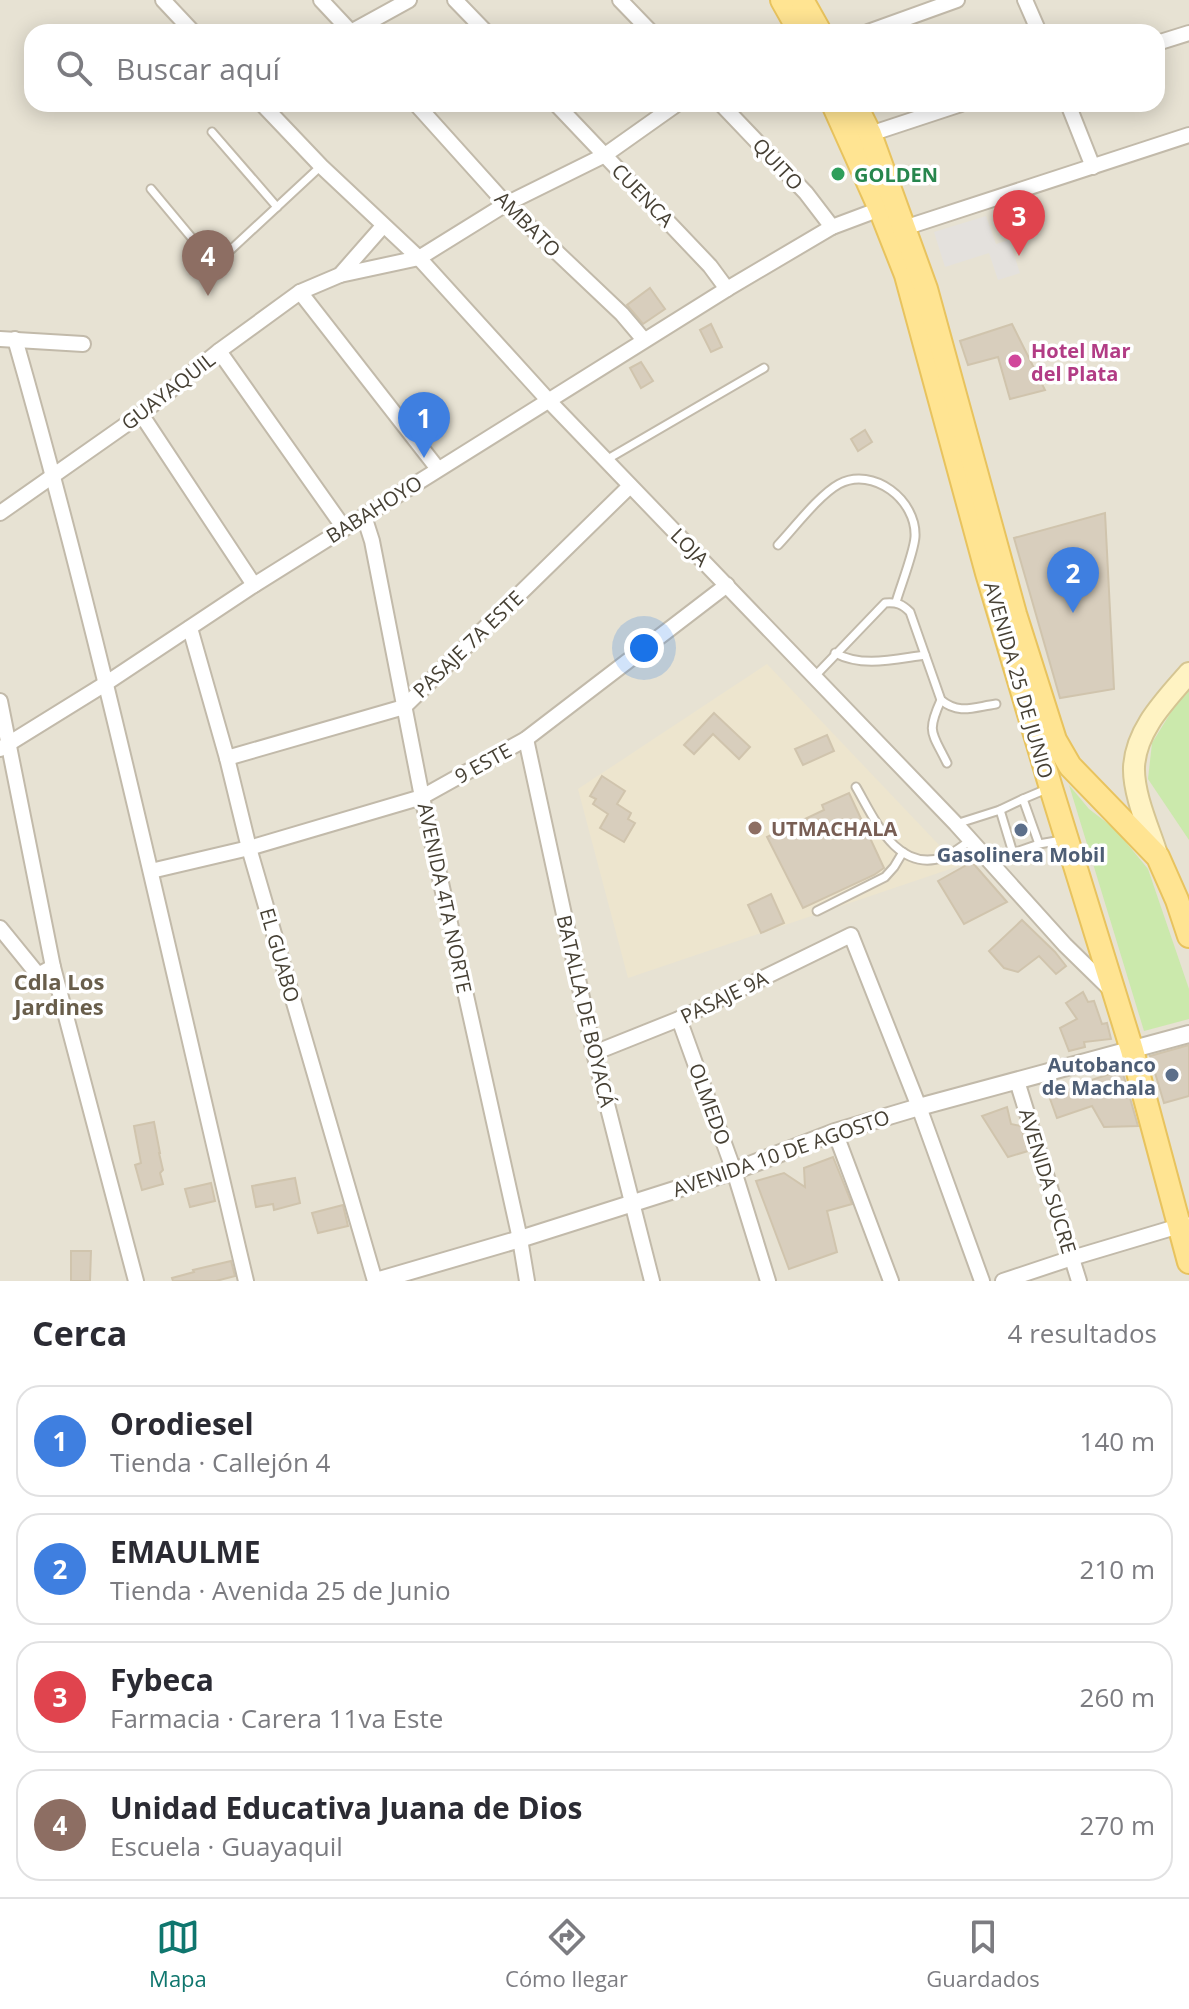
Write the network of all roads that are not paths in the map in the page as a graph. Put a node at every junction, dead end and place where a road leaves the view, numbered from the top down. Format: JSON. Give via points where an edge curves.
{"nodes":[{"id":1,"x":163,"y":0,"type":"edge"},
{"id":2,"x":321,"y":0,"type":"edge"},
{"id":3,"x":409,"y":0,"type":"edge"},
{"id":4,"x":455,"y":0,"type":"edge"},
{"id":5,"x":620,"y":0,"type":"edge"},
{"id":6,"x":782,"y":0,"type":"edge"},
{"id":7,"x":802,"y":0,"type":"edge"},
{"id":8,"x":957,"y":0,"type":"edge"},
{"id":9,"x":1025,"y":0,"type":"edge"},
{"id":10,"x":186,"y":24,"type":"edge"},
{"id":11,"x":344,"y":24,"type":"edge"},
{"id":12,"x":366,"y":24,"type":"edge"},
{"id":13,"x":478,"y":24,"type":"edge"},
{"id":14,"x":643,"y":24,"type":"edge"},
{"id":15,"x":799,"y":24,"type":"edge"},
{"id":16,"x":804,"y":24,"type":"edge"},
{"id":17,"x":890,"y":24,"type":"edge"},
{"id":18,"x":1036,"y":24,"type":"edge"},
{"id":19,"x":1189,"y":33,"type":"edge"},
{"id":20,"x":1165,"y":40,"type":"edge"},
{"id":21,"x":270,"y":112,"type":"edge"},
{"id":22,"x":423,"y":112,"type":"edge"},
{"id":23,"x":564,"y":112,"type":"edge"},
{"id":24,"x":666,"y":112,"type":"edge"},
{"id":25,"x":729,"y":112,"type":"edge"},
{"id":26,"x":837,"y":112,"type":"edge"},
{"id":27,"x":859,"y":112,"type":"edge"},
{"id":28,"x":937,"y":112,"type":"edge"},
{"id":29,"x":1071,"y":112,"type":"edge"},
{"id":30,"x":212,"y":132,"type":"dead end"},
{"id":31,"x":870,"y":134,"type":"junction"},
{"id":32,"x":1189,"y":135,"type":"edge"},
{"id":33,"x":605,"y":155,"type":"junction"},
{"id":34,"x":321,"y":166,"type":"junction"},
{"id":35,"x":1093,"y":167,"type":"junction"},
{"id":36,"x":151,"y":189,"type":"dead end"},
{"id":37,"x":506,"y":204,"type":"junction"},
{"id":38,"x":277,"y":207,"type":"junction"},
{"id":39,"x":880,"y":209,"type":"junction"},
{"id":40,"x":383,"y":226,"type":"junction"},
{"id":41,"x":832,"y":227,"type":"junction"},
{"id":42,"x":904,"y":228,"type":"junction"},
{"id":43,"x":419,"y":258,"type":"junction"},
{"id":44,"x":340,"y":275,"type":"junction"},
{"id":45,"x":727,"y":289,"type":"junction"},
{"id":46,"x":300,"y":292,"type":"junction"},
{"id":47,"x":8,"y":339,"type":"edge"},
{"id":48,"x":644,"y":340,"type":"junction"},
{"id":49,"x":83,"y":344,"type":"dead end"},
{"id":50,"x":219,"y":351,"type":"junction"},
{"id":51,"x":764,"y":368,"type":"dead end"},
{"id":52,"x":548,"y":400,"type":"junction"},
{"id":53,"x":141,"y":414,"type":"junction"},
{"id":54,"x":606,"y":460,"type":"junction"},
{"id":55,"x":438,"y":469,"type":"junction"},
{"id":56,"x":54,"y":476,"type":"junction"},
{"id":57,"x":630,"y":486,"type":"junction"},
{"id":58,"x":0,"y":513,"type":"edge"},
{"id":59,"x":364,"y":516,"type":"junction"},
{"id":60,"x":344,"y":528,"type":"junction"},
{"id":61,"x":778,"y":545,"type":"dead end"},
{"id":62,"x":254,"y":585,"type":"junction"},
{"id":63,"x":727,"y":585,"type":"junction"},
{"id":64,"x":896,"y":602,"type":"junction"},
{"id":65,"x":190,"y":628,"type":"junction"},
{"id":66,"x":835,"y":653,"type":"junction"},
{"id":67,"x":925,"y":655,"type":"junction"},
{"id":68,"x":1189,"y":673,"type":"edge"},
{"id":69,"x":815,"y":676,"type":"junction"},
{"id":70,"x":105,"y":684,"type":"junction"},
{"id":71,"x":941,"y":700,"type":"junction"},
{"id":72,"x":0,"y":701,"type":"edge"},
{"id":73,"x":996,"y":704,"type":"dead end"},
{"id":74,"x":404,"y":707,"type":"junction"},
{"id":75,"x":526,"y":739,"type":"junction"},
{"id":76,"x":4,"y":746,"type":"edge"},
{"id":77,"x":227,"y":758,"type":"junction"},
{"id":78,"x":947,"y":763,"type":"dead end"},
{"id":79,"x":856,"y":787,"type":"dead end"},
{"id":80,"x":1051,"y":788,"type":"junction"},
{"id":81,"x":422,"y":797,"type":"junction"},
{"id":82,"x":1023,"y":799,"type":"junction"},
{"id":83,"x":1000,"y":810,"type":"junction"},
{"id":84,"x":956,"y":824,"type":"junction"},
{"id":85,"x":1067,"y":839,"type":"junction"},
{"id":86,"x":971,"y":840,"type":"junction"},
{"id":87,"x":1039,"y":844,"type":"junction"},
{"id":88,"x":249,"y":848,"type":"junction"},
{"id":89,"x":903,"y":852,"type":"junction"},
{"id":90,"x":1013,"y":853,"type":"junction"},
{"id":91,"x":1158,"y":857,"type":"junction"},
{"id":92,"x":992,"y":864,"type":"junction"},
{"id":93,"x":151,"y":871,"type":"junction"},
{"id":94,"x":817,"y":911,"type":"dead end"},
{"id":95,"x":0,"y":928,"type":"edge"},
{"id":96,"x":1189,"y":936,"type":"edge"},
{"id":97,"x":53,"y":967,"type":"junction"},
{"id":98,"x":1114,"y":993,"type":"junction"},
{"id":99,"x":679,"y":1019,"type":"junction"},
{"id":100,"x":1189,"y":1034,"type":"edge"},
{"id":101,"x":1132,"y":1050,"type":"junction"},
{"id":102,"x":594,"y":1053,"type":"junction"},
{"id":103,"x":1017,"y":1081,"type":"junction"},
{"id":104,"x":919,"y":1107,"type":"junction"},
{"id":105,"x":835,"y":1132,"type":"junction"},
{"id":106,"x":734,"y":1171,"type":"junction"},
{"id":107,"x":632,"y":1203,"type":"junction"},
{"id":108,"x":1184,"y":1225,"type":"edge"},
{"id":109,"x":520,"y":1239,"type":"junction"},
{"id":110,"x":1072,"y":1258,"type":"junction"},
{"id":111,"x":1189,"y":1262,"type":"edge"},
{"id":112,"x":136,"y":1281,"type":"edge"},
{"id":113,"x":246,"y":1281,"type":"edge"},
{"id":114,"x":376,"y":1281,"type":"edge"},
{"id":115,"x":527,"y":1281,"type":"edge"},
{"id":116,"x":652,"y":1281,"type":"edge"},
{"id":117,"x":768,"y":1281,"type":"edge"},
{"id":118,"x":891,"y":1281,"type":"edge"},
{"id":119,"x":982,"y":1281,"type":"edge"},
{"id":120,"x":1003,"y":1281,"type":"edge"},
{"id":121,"x":1079,"y":1281,"type":"edge"}],
"edges":[{"from":1,"to":10,"type":"street"},
{"from":2,"to":11,"type":"street"},
{"from":3,"to":12,"type":"street"},
{"from":4,"to":13,"type":"street"},
{"from":5,"to":14,"type":"street"},
{"from":6,"to":15,"type":"main road"},
{"from":7,"to":16,"type":"main road"},
{"from":8,"to":17,"type":"street"},
{"from":9,"to":18,"type":"street"},
{"from":19,"to":20,"type":"street"},
{"from":21,"to":34,"type":"street","name":"LOJA"},
{"from":22,"to":37,"type":"street","name":"AMBATO"},
{"from":23,"to":33,"type":"street","name":"CUENCA"},
{"from":24,"to":33,"type":"street","name":"GUAYAQUIL"},
{"from":25,"to":41,"type":"street","name":"QUITO"},
{"from":26,"to":39,"type":"main road","name":"AVENIDA 25 DE JUNIO"},
{"from":27,"to":31,"type":"main road","name":"AVENIDA 25 DE JUNIO"},
{"from":28,"to":31,"type":"street"},
{"from":29,"to":35,"type":"street"},
{"from":30,"to":38,"type":"lane"},
{"from":31,"to":42,"type":"main road","name":"AVENIDA 25 DE JUNIO"},
{"from":32,"to":35,"type":"street"},
{"from":33,"to":37,"type":"street","name":"GUAYAQUIL"},
{"from":33,"to":45,"type":"street","name":"CUENCA"},
{"from":34,"to":38,"type":"lane"},
{"from":34,"to":40,"type":"street","name":"LOJA"},
{"from":35,"to":42,"type":"street"},
{"from":36,"to":38,"type":"lane","via":[[206,255],[217,260]]},
{"from":37,"to":43,"type":"street","name":"GUAYAQUIL"},
{"from":37,"to":48,"type":"street","name":"AMBATO"},
{"from":39,"to":41,"type":"street","name":"BABAHOYO"},
{"from":39,"to":80,"type":"main road","name":"AVENIDA 25 DE JUNIO","via":[[906,275]]},
{"from":40,"to":43,"type":"street","name":"LOJA"},
{"from":40,"to":44,"type":"street","name":"GUAYAQUIL"},
{"from":41,"to":45,"type":"street","name":"BABAHOYO"},
{"from":42,"to":91,"type":"main road","name":"AVENIDA 25 DE JUNIO","via":[[1055,740],[1070,766]]},
{"from":43,"to":44,"type":"street","name":"GUAYAQUIL"},
{"from":43,"to":52,"type":"street","name":"LOJA"},
{"from":44,"to":46,"type":"street","name":"GUAYAQUIL"},
{"from":45,"to":48,"type":"street","name":"BABAHOYO"},
{"from":46,"to":50,"type":"street","name":"GUAYAQUIL"},
{"from":46,"to":55,"type":"street"},
{"from":47,"to":49,"type":"street"},
{"from":47,"to":56,"type":"street"},
{"from":48,"to":52,"type":"street","name":"BABAHOYO"},
{"from":50,"to":53,"type":"street","name":"GUAYAQUIL"},
{"from":50,"to":60,"type":"street"},
{"from":51,"to":54,"type":"lane"},
{"from":52,"to":54,"type":"street","name":"LOJA"},
{"from":52,"to":55,"type":"street","name":"BABAHOYO"},
{"from":53,"to":56,"type":"street","name":"GUAYAQUIL"},
{"from":53,"to":62,"type":"street"},
{"from":54,"to":57,"type":"street","name":"LOJA"},
{"from":55,"to":59,"type":"street","name":"BABAHOYO"},
{"from":56,"to":58,"type":"street","name":"GUAYAQUIL"},
{"from":56,"to":70,"type":"street"},
{"from":57,"to":63,"type":"street","name":"LOJA"},
{"from":57,"to":74,"type":"street","name":"PASAJE 7A ESTE"},
{"from":59,"to":60,"type":"street","name":"BABAHOYO"},
{"from":59,"to":74,"type":"street","name":"AVENIDA 4TA NORTE"},
{"from":60,"to":62,"type":"street","name":"BABAHOYO"},
{"from":61,"to":64,"type":"lane","via":[[841,483],[866,478],[887,486],[913,517],[915,538]]},
{"from":62,"to":65,"type":"street","name":"BABAHOYO"},
{"from":63,"to":69,"type":"street","name":"LOJA"},
{"from":63,"to":75,"type":"street","name":"9 ESTE"},
{"from":64,"to":66,"type":"lane","via":[[885,603]]},
{"from":64,"to":67,"type":"lane","via":[[910,612]]},
{"from":65,"to":70,"type":"street","name":"BABAHOYO"},
{"from":65,"to":77,"type":"street","name":"EL GUABO"},
{"from":66,"to":67,"type":"lane","via":[[867,662]]},
{"from":66,"to":69,"type":"lane"},
{"from":67,"to":71,"type":"lane"},
{"from":68,"to":91,"type":"main road","via":[[1139,740],[1134,768]]},
{"from":69,"to":84,"type":"street","name":"LOJA"},
{"from":70,"to":76,"type":"street","name":"BABAHOYO"},
{"from":70,"to":93,"type":"street"},
{"from":71,"to":73,"type":"lane","via":[[959,710]]},
{"from":71,"to":78,"type":"lane","via":[[932,732]]},
{"from":72,"to":76,"type":"street"},
{"from":74,"to":77,"type":"street","name":"PASAJE 7A ESTE"},
{"from":74,"to":81,"type":"street","name":"AVENIDA 4TA NORTE"},
{"from":75,"to":81,"type":"street","name":"9 ESTE"},
{"from":75,"to":102,"type":"street","name":"BATALLA DE BOYACÁ"},
{"from":76,"to":97,"type":"street"},
{"from":77,"to":88,"type":"street","name":"EL GUABO"},
{"from":79,"to":89,"type":"lane","via":[[891,844]]},
{"from":80,"to":82,"type":"lane"},
{"from":80,"to":85,"type":"main road","name":"AVENIDA 25 DE JUNIO"},
{"from":81,"to":88,"type":"street","name":"9 ESTE"},
{"from":81,"to":109,"type":"street","name":"AVENIDA 4TA NORTE"},
{"from":82,"to":83,"type":"lane"},
{"from":82,"to":87,"type":"lane"},
{"from":83,"to":84,"type":"lane"},
{"from":83,"to":90,"type":"lane"},
{"from":84,"to":86,"type":"street","name":"LOJA"},
{"from":85,"to":87,"type":"lane"},
{"from":85,"to":98,"type":"main road","name":"AVENIDA 25 DE JUNIO"},
{"from":86,"to":89,"type":"lane","via":[[942,858]]},
{"from":86,"to":92,"type":"street","name":"LOJA"},
{"from":87,"to":90,"type":"lane"},
{"from":88,"to":93,"type":"street","name":"9 ESTE"},
{"from":88,"to":114,"type":"street","name":"EL GUABO"},
{"from":89,"to":94,"type":"lane","via":[[885,877]]},
{"from":90,"to":92,"type":"lane"},
{"from":91,"to":96,"type":"main road"},
{"from":92,"to":98,"type":"street","name":"LOJA"},
{"from":93,"to":113,"type":"street"},
{"from":95,"to":97,"type":"street","via":[[35,971],[40,974]]},
{"from":97,"to":112,"type":"street"},
{"from":98,"to":101,"type":"main road","name":"AVENIDA 25 DE JUNIO"},
{"from":99,"to":102,"type":"street","name":"PASAJE 9A"},
{"from":99,"to":104,"type":"street","name":"PASAJE 9A","via":[[851,935]]},
{"from":99,"to":106,"type":"street","name":"OLMEDO"},
{"from":100,"to":101,"type":"street","name":"AVENIDA 10 DE AGOSTO"},
{"from":101,"to":103,"type":"street","name":"AVENIDA 10 DE AGOSTO"},
{"from":101,"to":108,"type":"main road","name":"AVENIDA 25 DE JUNIO"},
{"from":102,"to":107,"type":"street","name":"BATALLA DE BOYACÁ"},
{"from":103,"to":104,"type":"street","name":"AVENIDA 10 DE AGOSTO"},
{"from":103,"to":110,"type":"street","name":"AVENIDA SUCRE"},
{"from":104,"to":105,"type":"street","name":"AVENIDA 10 DE AGOSTO"},
{"from":104,"to":119,"type":"street"},
{"from":105,"to":106,"type":"street","name":"AVENIDA 10 DE AGOSTO"},
{"from":105,"to":118,"type":"street"},
{"from":106,"to":107,"type":"street","name":"AVENIDA 10 DE AGOSTO"},
{"from":106,"to":117,"type":"street","name":"OLMEDO"},
{"from":107,"to":109,"type":"street","name":"AVENIDA 10 DE AGOSTO"},
{"from":107,"to":116,"type":"street","name":"BATALLA DE BOYACÁ"},
{"from":108,"to":110,"type":"street"},
{"from":108,"to":111,"type":"main road","name":"AVENIDA 25 DE JUNIO"},
{"from":109,"to":114,"type":"street","name":"AVENIDA 10 DE AGOSTO"},
{"from":109,"to":115,"type":"street","name":"AVENIDA 4TA NORTE"},
{"from":110,"to":120,"type":"street"},
{"from":110,"to":121,"type":"street","name":"AVENIDA SUCRE"}]}
